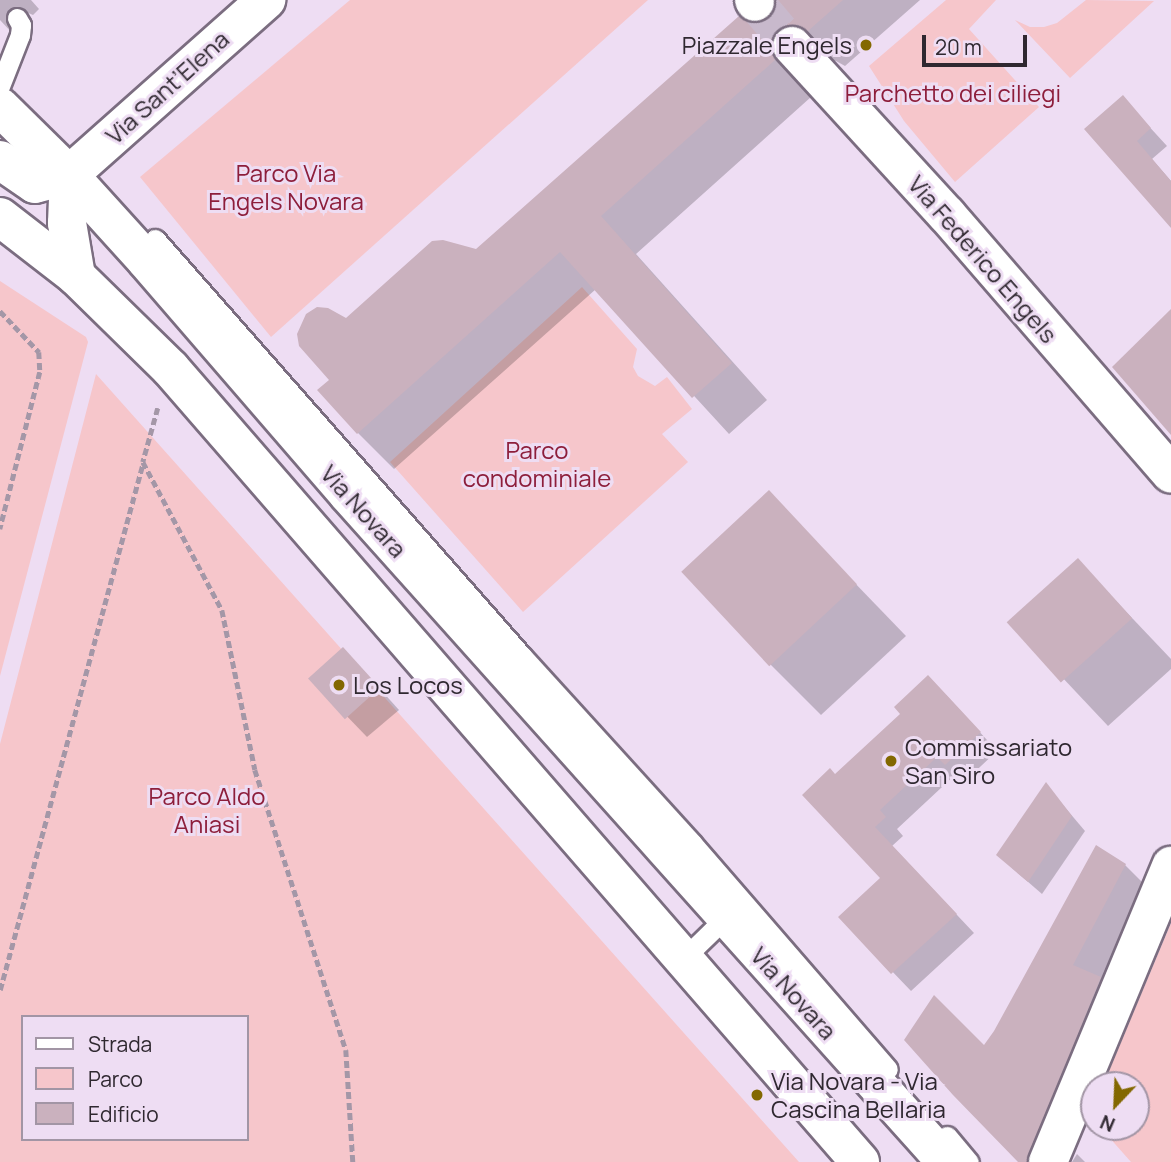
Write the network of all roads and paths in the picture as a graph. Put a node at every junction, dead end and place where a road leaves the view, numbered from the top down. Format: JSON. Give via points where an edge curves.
{"nodes":[{"id":1,"x":266,"y":0,"type":"edge"},
{"id":2,"x":17,"y":18,"type":"dead end"},
{"id":3,"x":792,"y":46,"type":"tunnel mouth"},
{"id":4,"x":0,"y":86,"type":"edge"},
{"id":5,"x":0,"y":107,"type":"edge"},
{"id":6,"x":0,"y":160,"type":"edge"},
{"id":7,"x":69,"y":175,"type":"junction"},
{"id":8,"x":0,"y":217,"type":"edge"},
{"id":9,"x":155,"y":239,"type":"dead end"},
{"id":10,"x":76,"y":276,"type":"junction"},
{"id":11,"x":0,"y":311,"type":"edge"},
{"id":12,"x":158,"y":407,"type":"dead end"},
{"id":13,"x":143,"y":462,"type":"junction"},
{"id":14,"x":1171,"y":474,"type":"edge"},
{"id":15,"x":0,"y":529,"type":"edge"},
{"id":16,"x":1171,"y":866,"type":"edge"},
{"id":17,"x":726,"y":917,"type":"junction"},
{"id":18,"x":683,"y":959,"type":"junction"},
{"id":19,"x":0,"y":990,"type":"edge"},
{"id":20,"x":353,"y":1162,"type":"edge"},
{"id":21,"x":860,"y":1162,"type":"edge"},
{"id":22,"x":946,"y":1162,"type":"edge"},
{"id":23,"x":969,"y":1162,"type":"edge"},
{"id":24,"x":1048,"y":1162,"type":"edge"}],
"edges":[{"from":1,"to":7,"type":"main road","name":"Via Sant’Elena"},
{"from":2,"to":4,"type":"lane","via":[[20,35]]},
{"from":3,"to":14,"type":"main road","name":"Via Federico Engels","via":[[947,215]]},
{"from":5,"to":7,"type":"main road","name":"Via Novara"},
{"from":6,"to":7,"type":"main road","via":[[35,184]]},
{"from":7,"to":10,"type":"main road","via":[[67,223]]},
{"from":7,"to":17,"type":"main road","name":"Via Novara"},
{"from":8,"to":10,"type":"main road"},
{"from":9,"to":23,"type":"lane"},
{"from":10,"to":18,"type":"main road","via":[[170,368]]},
{"from":11,"to":15,"type":"path","via":[[39,352],[40,372]]},
{"from":12,"to":13,"type":"path"},
{"from":13,"to":19,"type":"path"},
{"from":13,"to":20,"type":"path","via":[[222,610],[255,770],[345,1050]]},
{"from":16,"to":24,"type":"main road"},
{"from":17,"to":18,"type":"lane"},
{"from":17,"to":22,"type":"main road","name":"Via Novara"},
{"from":18,"to":21,"type":"main road"}]}
